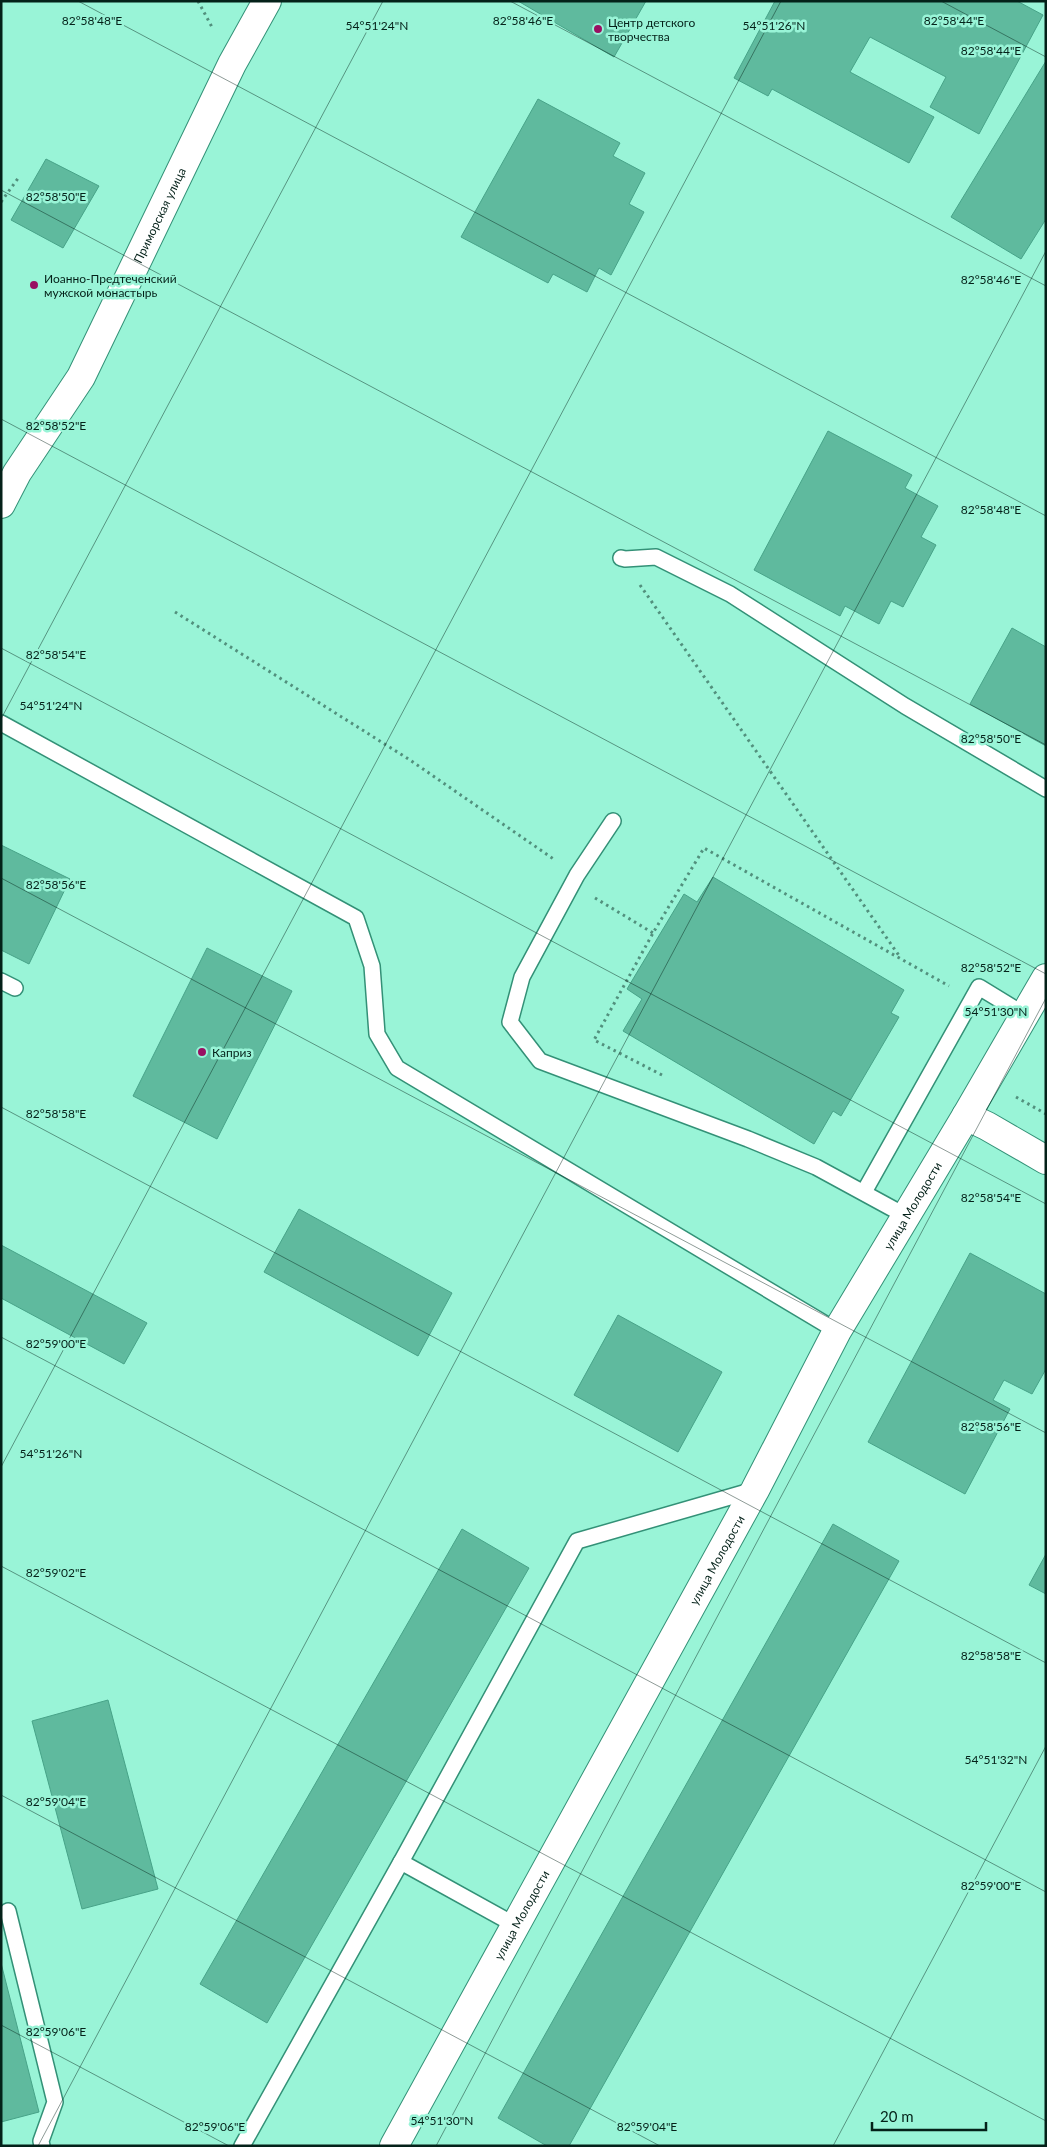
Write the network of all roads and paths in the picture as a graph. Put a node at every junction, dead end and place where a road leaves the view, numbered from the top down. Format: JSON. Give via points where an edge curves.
{"nodes":[{"id":1,"x":267,"y":1,"type":"edge"},
{"id":2,"x":18,"y":177,"type":"dead end"},
{"id":3,"x":1,"y":202,"type":"edge"},
{"id":4,"x":9,"y":470,"type":"edge"},
{"id":5,"x":1,"y":504,"type":"edge"},
{"id":6,"x":621,"y":558,"type":"joint"},
{"id":7,"x":175,"y":612,"type":"dead end"},
{"id":8,"x":1,"y":723,"type":"edge"},
{"id":9,"x":1046,"y":789,"type":"edge"},
{"id":10,"x":613,"y":821,"type":"dead end"},
{"id":11,"x":577,"y":875,"type":"junction"},
{"id":12,"x":653,"y":933,"type":"junction"},
{"id":13,"x":902,"y":960,"type":"junction"},
{"id":14,"x":1046,"y":978,"type":"edge"},
{"id":15,"x":972,"y":999,"type":"junction"},
{"id":16,"x":1025,"y":1016,"type":"junction"},
{"id":17,"x":665,"y":1076,"type":"dead end"},
{"id":18,"x":1014,"y":1096,"type":"dead end"},
{"id":19,"x":1046,"y":1114,"type":"edge"},
{"id":20,"x":966,"y":1116,"type":"junction"},
{"id":21,"x":1046,"y":1160,"type":"edge"},
{"id":22,"x":864,"y":1192,"type":"junction"},
{"id":23,"x":906,"y":1216,"type":"junction"},
{"id":24,"x":837,"y":1331,"type":"junction"},
{"id":25,"x":755,"y":1490,"type":"junction"},
{"id":26,"x":401,"y":1862,"type":"junction"},
{"id":27,"x":8,"y":1911,"type":"dead end"},
{"id":28,"x":515,"y":1925,"type":"junction"},
{"id":29,"x":42,"y":2146,"type":"edge"},
{"id":30,"x":242,"y":2146,"type":"edge"},
{"id":31,"x":394,"y":2146,"type":"edge"}],
"edges":[{"from":1,"to":4,"type":"street","name":"Приморская улица","via":[[232,64],[81,377]]},
{"from":2,"to":3,"type":"path"},
{"from":4,"to":5,"type":"street","name":"Приморская улица"},
{"from":6,"to":9,"type":"lane","via":[[656,557],[730,594],[905,706]]},
{"from":6,"to":13,"type":"path"},
{"from":7,"to":11,"type":"path","via":[[410,760]]},
{"from":8,"to":24,"type":"lane","via":[[356,918],[372,966],[377,1034],[397,1068]]},
{"from":10,"to":11,"type":"lane"},
{"from":11,"to":12,"type":"path","via":[[598,901]]},
{"from":11,"to":22,"type":"lane","via":[[522,977],[510,1022],[540,1061],[748,1139],[816,1167]]},
{"from":12,"to":13,"type":"path","via":[[704,848]]},
{"from":12,"to":17,"type":"path","via":[[594,1040]]},
{"from":13,"to":15,"type":"path"},
{"from":14,"to":16,"type":"street","name":"улица Молодости"},
{"from":15,"to":16,"type":"lane","via":[[979,987]]},
{"from":15,"to":22,"type":"lane"},
{"from":16,"to":20,"type":"street","name":"улица Молодости"},
{"from":18,"to":19,"type":"path"},
{"from":20,"to":21,"type":"street"},
{"from":20,"to":23,"type":"street","name":"улица Молодости"},
{"from":22,"to":23,"type":"lane"},
{"from":23,"to":24,"type":"street","name":"улица Молодости"},
{"from":24,"to":25,"type":"street","name":"улица Молодости"},
{"from":25,"to":26,"type":"lane","via":[[577,1541]]},
{"from":25,"to":28,"type":"street","name":"улица Молодости"},
{"from":26,"to":28,"type":"lane"},
{"from":26,"to":30,"type":"lane"},
{"from":27,"to":29,"type":"lane","via":[[55,2102]]},
{"from":28,"to":31,"type":"street","name":"улица Молодости"}]}
